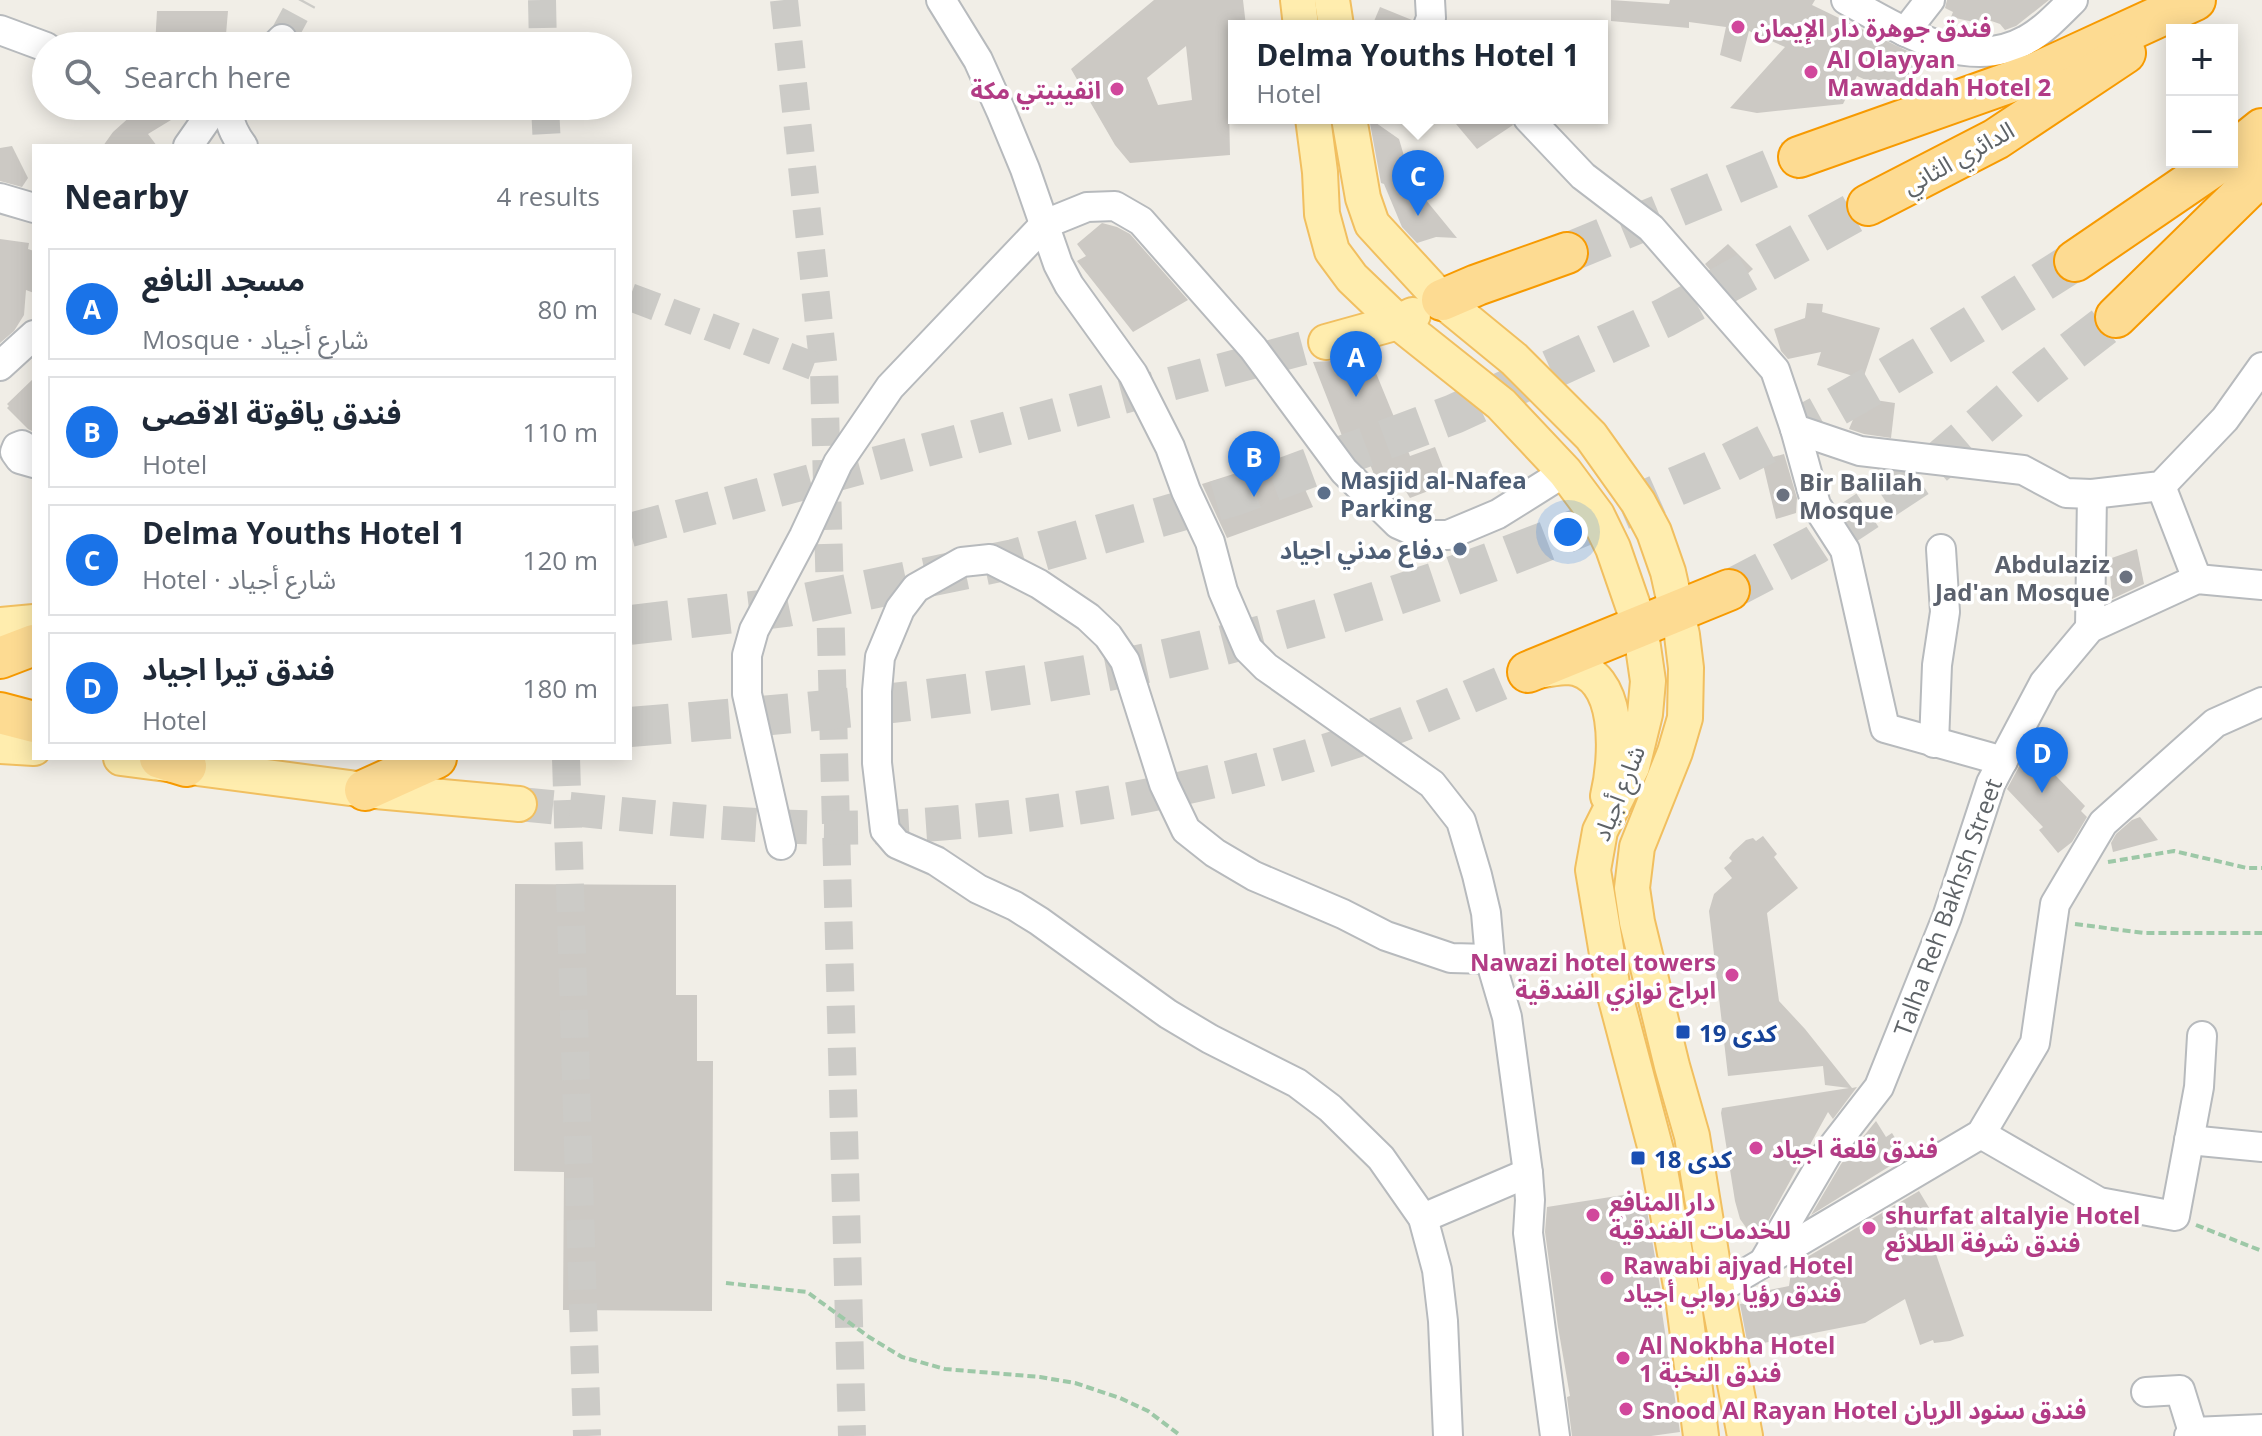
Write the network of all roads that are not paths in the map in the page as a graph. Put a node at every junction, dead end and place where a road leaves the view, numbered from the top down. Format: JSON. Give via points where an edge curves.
{"nodes":[{"id":1,"x":941,"y":0,"type":"edge"},
{"id":2,"x":1298,"y":0,"type":"edge"},
{"id":3,"x":1332,"y":0,"type":"edge"},
{"id":4,"x":1846,"y":0,"type":"edge"},
{"id":5,"x":1930,"y":0,"type":"edge"},
{"id":6,"x":2073,"y":0,"type":"edge"},
{"id":7,"x":2195,"y":0,"type":"edge"},
{"id":8,"x":2205,"y":0,"type":"edge"},
{"id":9,"x":1300,"y":20,"type":"edge"},
{"id":10,"x":1335,"y":20,"type":"edge"},
{"id":11,"x":0,"y":30,"type":"edge"},
{"id":12,"x":1905,"y":32,"type":"junction"},
{"id":13,"x":32,"y":42,"type":"edge"},
{"id":14,"x":206,"y":120,"type":"edge"},
{"id":15,"x":231,"y":120,"type":"edge"},
{"id":16,"x":1314,"y":124,"type":"edge"},
{"id":17,"x":1350,"y":124,"type":"edge"},
{"id":18,"x":1534,"y":124,"type":"edge"},
{"id":19,"x":2262,"y":129,"type":"edge"},
{"id":20,"x":189,"y":144,"type":"edge"},
{"id":21,"x":242,"y":144,"type":"edge"},
{"id":22,"x":2238,"y":148,"type":"edge"},
{"id":23,"x":1799,"y":157,"type":"tunnel mouth"},
{"id":24,"x":2211,"y":168,"type":"edge"},
{"id":25,"x":2262,"y":174,"type":"edge"},
{"id":26,"x":0,"y":198,"type":"edge"},
{"id":27,"x":1868,"y":205,"type":"tunnel mouth"},
{"id":28,"x":32,"y":207,"type":"edge"},
{"id":29,"x":1045,"y":224,"type":"junction"},
{"id":30,"x":1567,"y":253,"type":"tunnel mouth"},
{"id":31,"x":2075,"y":261,"type":"tunnel mouth"},
{"id":32,"x":1442,"y":300,"type":"junction"},
{"id":33,"x":2116,"y":317,"type":"tunnel mouth"},
{"id":34,"x":1398,"y":322,"type":"junction"},
{"id":35,"x":32,"y":337,"type":"edge"},
{"id":36,"x":1326,"y":342,"type":"tunnel mouth"},
{"id":37,"x":0,"y":366,"type":"edge"},
{"id":38,"x":2262,"y":367,"type":"edge"},
{"id":39,"x":1795,"y":429,"type":"junction"},
{"id":40,"x":32,"y":451,"type":"edge"},
{"id":41,"x":32,"y":462,"type":"edge"},
{"id":42,"x":1565,"y":472,"type":"junction"},
{"id":43,"x":2161,"y":486,"type":"junction"},
{"id":44,"x":2092,"y":494,"type":"junction"},
{"id":45,"x":1941,"y":549,"type":"dead end"},
{"id":46,"x":2197,"y":579,"type":"junction"},
{"id":47,"x":2262,"y":585,"type":"edge"},
{"id":48,"x":1729,"y":590,"type":"tunnel mouth"},
{"id":49,"x":1677,"y":609,"type":"junction"},
{"id":50,"x":32,"y":622,"type":"edge"},
{"id":51,"x":0,"y":625,"type":"edge"},
{"id":52,"x":1640,"y":626,"type":"junction"},
{"id":53,"x":2090,"y":628,"type":"junction"},
{"id":54,"x":32,"y":646,"type":"edge"},
{"id":55,"x":0,"y":658,"type":"edge"},
{"id":56,"x":0,"y":666,"type":"edge"},
{"id":57,"x":32,"y":666,"type":"edge"},
{"id":58,"x":1528,"y":672,"type":"joint"},
{"id":59,"x":2262,"y":702,"type":"edge"},
{"id":60,"x":0,"y":710,"type":"edge"},
{"id":61,"x":32,"y":710,"type":"edge"},
{"id":62,"x":32,"y":721,"type":"edge"},
{"id":63,"x":1934,"y":743,"type":"junction"},
{"id":64,"x":0,"y":746,"type":"edge"},
{"id":65,"x":32,"y":748,"type":"edge"},
{"id":66,"x":147,"y":760,"type":"edge"},
{"id":67,"x":432,"y":760,"type":"edge"},
{"id":68,"x":2003,"y":761,"type":"junction"},
{"id":69,"x":173,"y":762,"type":"edge"},
{"id":70,"x":365,"y":790,"type":"junction"},
{"id":71,"x":519,"y":804,"type":"tunnel mouth"},
{"id":72,"x":1600,"y":831,"type":"junction"},
{"id":73,"x":781,"y":845,"type":"dead end"},
{"id":74,"x":1490,"y":959,"type":"junction"},
{"id":75,"x":2202,"y":1036,"type":"dead end"},
{"id":76,"x":1981,"y":1134,"type":"junction"},
{"id":77,"x":2189,"y":1140,"type":"junction"},
{"id":78,"x":2262,"y":1147,"type":"edge"},
{"id":79,"x":1528,"y":1173,"type":"junction"},
{"id":80,"x":1423,"y":1218,"type":"junction"},
{"id":81,"x":1763,"y":1263,"type":"junction"},
{"id":82,"x":1717,"y":1290,"type":"junction"},
{"id":83,"x":2146,"y":1392,"type":"dead end"},
{"id":84,"x":2262,"y":1429,"type":"edge"},
{"id":85,"x":2206,"y":1434,"type":"edge"},
{"id":86,"x":1448,"y":1436,"type":"edge"},
{"id":87,"x":1555,"y":1436,"type":"edge"},
{"id":88,"x":1701,"y":1436,"type":"edge"},
{"id":89,"x":1745,"y":1436,"type":"edge"}],
"edges":[{"from":1,"to":29,"type":"street","via":[[978,60]]},
{"from":2,"to":9,"type":"main road"},
{"from":3,"to":10,"type":"main road"},
{"from":4,"to":12,"type":"street"},
{"from":5,"to":12,"type":"street"},
{"from":6,"to":12,"type":"street","via":[[2025,41],[1985,54]]},
{"from":7,"to":23,"type":"highway","via":[[2036,73]]},
{"from":8,"to":27,"type":"highway","name":"الدائري الثاني","via":[[1996,139]]},
{"from":11,"to":13,"type":"street"},
{"from":14,"to":20,"type":"street"},
{"from":15,"to":21,"type":"street"},
{"from":16,"to":34,"type":"main road","name":"شارع أجياد","via":[[1322,214],[1332,251]]},
{"from":17,"to":32,"type":"main road","name":"شارع أجياد","via":[[1372,224]]},
{"from":18,"to":39,"type":"street","via":[[1583,176],[1651,228],[1775,370]]},
{"from":19,"to":22,"type":"highway"},
{"from":24,"to":31,"type":"highway"},
{"from":25,"to":33,"type":"highway"},
{"from":26,"to":28,"type":"street"},
{"from":29,"to":42,"type":"street","via":[[1087,207],[1115,206],[1141,221],[1253,348],[1344,471],[1398,524],[1423,535],[1448,535],[1498,514]]},
{"from":29,"to":73,"type":"street","via":[[890,387],[838,463],[754,630],[747,655],[747,694]]},
{"from":29,"to":74,"type":"street","via":[[1069,285],[1133,374],[1170,447],[1248,649],[1432,784],[1461,821],[1486,913]]},
{"from":30,"to":32,"type":"highway"},
{"from":32,"to":34,"type":"main road"},
{"from":32,"to":49,"type":"main road","name":"شارع أجياد","via":[[1545,388],[1613,464],[1654,532]]},
{"from":34,"to":36,"type":"main road"},
{"from":34,"to":42,"type":"main road","name":"شارع أجياد","via":[[1501,404]]},
{"from":35,"to":37,"type":"street"},
{"from":38,"to":43,"type":"street","via":[[2225,419]]},
{"from":39,"to":44,"type":"street","via":[[1860,451],[2023,470],[2066,493]]},
{"from":39,"to":63,"type":"street","via":[[1816,505],[1845,550],[1885,728]]},
{"from":40,"to":41,"type":"street","via":[[22,445],[15,452]]},
{"from":42,"to":52,"type":"main road","name":"شارع أجياد","via":[[1597,515]]},
{"from":43,"to":44,"type":"street"},
{"from":43,"to":46,"type":"street"},
{"from":44,"to":53,"type":"street"},
{"from":45,"to":63,"type":"street","via":[[1945,612]]},
{"from":46,"to":47,"type":"street","name":"Talha Reh Bakhsh Street"},
{"from":46,"to":53,"type":"street","name":"Talha Reh Bakhsh Street"},
{"from":48,"to":49,"type":"highway"},
{"from":49,"to":52,"type":"highway"},
{"from":49,"to":82,"type":"main road","name":"شارع أجياد","via":[[1686,668],[1685,718],[1637,847],[1632,888],[1692,1136]]},
{"from":50,"to":51,"type":"main road"},
{"from":52,"to":58,"type":"highway"},
{"from":52,"to":72,"type":"main road","name":"شارع أجياد","via":[[1648,681],[1645,714],[1632,767]]},
{"from":53,"to":68,"type":"street","name":"Talha Reh Bakhsh Street","via":[[2044,683]]},
{"from":54,"to":55,"type":"highway"},
{"from":56,"to":57,"type":"highway"},
{"from":58,"to":72,"type":"main road","via":[[1570,667],[1602,687],[1612,711],[1613,743]]},
{"from":59,"to":76,"type":"street","via":[[2215,723],[2103,823],[2055,904],[2035,1043]]},
{"from":60,"to":61,"type":"highway"},
{"from":60,"to":62,"type":"highway"},
{"from":63,"to":68,"type":"street"},
{"from":64,"to":65,"type":"main road"},
{"from":66,"to":69,"type":"main road"},
{"from":67,"to":70,"type":"highway"},
{"from":68,"to":81,"type":"street","name":"Talha Reh Bakhsh Street","via":[[1879,1087],[1827,1154]]},
{"from":69,"to":70,"type":"main road"},
{"from":70,"to":71,"type":"main road"},
{"from":72,"to":88,"type":"main road","name":"شارع أجياد","via":[[1593,870],[1599,911],[1612,984],[1657,1154]]},
{"from":74,"to":79,"type":"street","via":[[1507,1017]]},
{"from":74,"to":80,"type":"street","via":[[1451,958],[1386,936],[1254,876],[1186,830],[1164,784],[1125,661],[1088,617],[1039,584],[990,559],[962,562],[916,588],[900,609],[880,657],[877,691],[877,763],[885,830],[897,844],[1015,906],[1168,1014],[1297,1083],[1381,1158]]},
{"from":75,"to":77,"type":"street"},
{"from":76,"to":77,"type":"street","via":[[2099,1202],[2175,1216]]},
{"from":76,"to":81,"type":"street"},
{"from":77,"to":78,"type":"street"},
{"from":79,"to":80,"type":"street"},
{"from":79,"to":87,"type":"street","via":[[1528,1233]]},
{"from":80,"to":86,"type":"street","via":[[1443,1321]]},
{"from":81,"to":82,"type":"street"},
{"from":82,"to":89,"type":"main road","name":"شارع أجياد"},
{"from":83,"to":85,"type":"street","via":[[2180,1390]]},
{"from":84,"to":85,"type":"street"}]}
